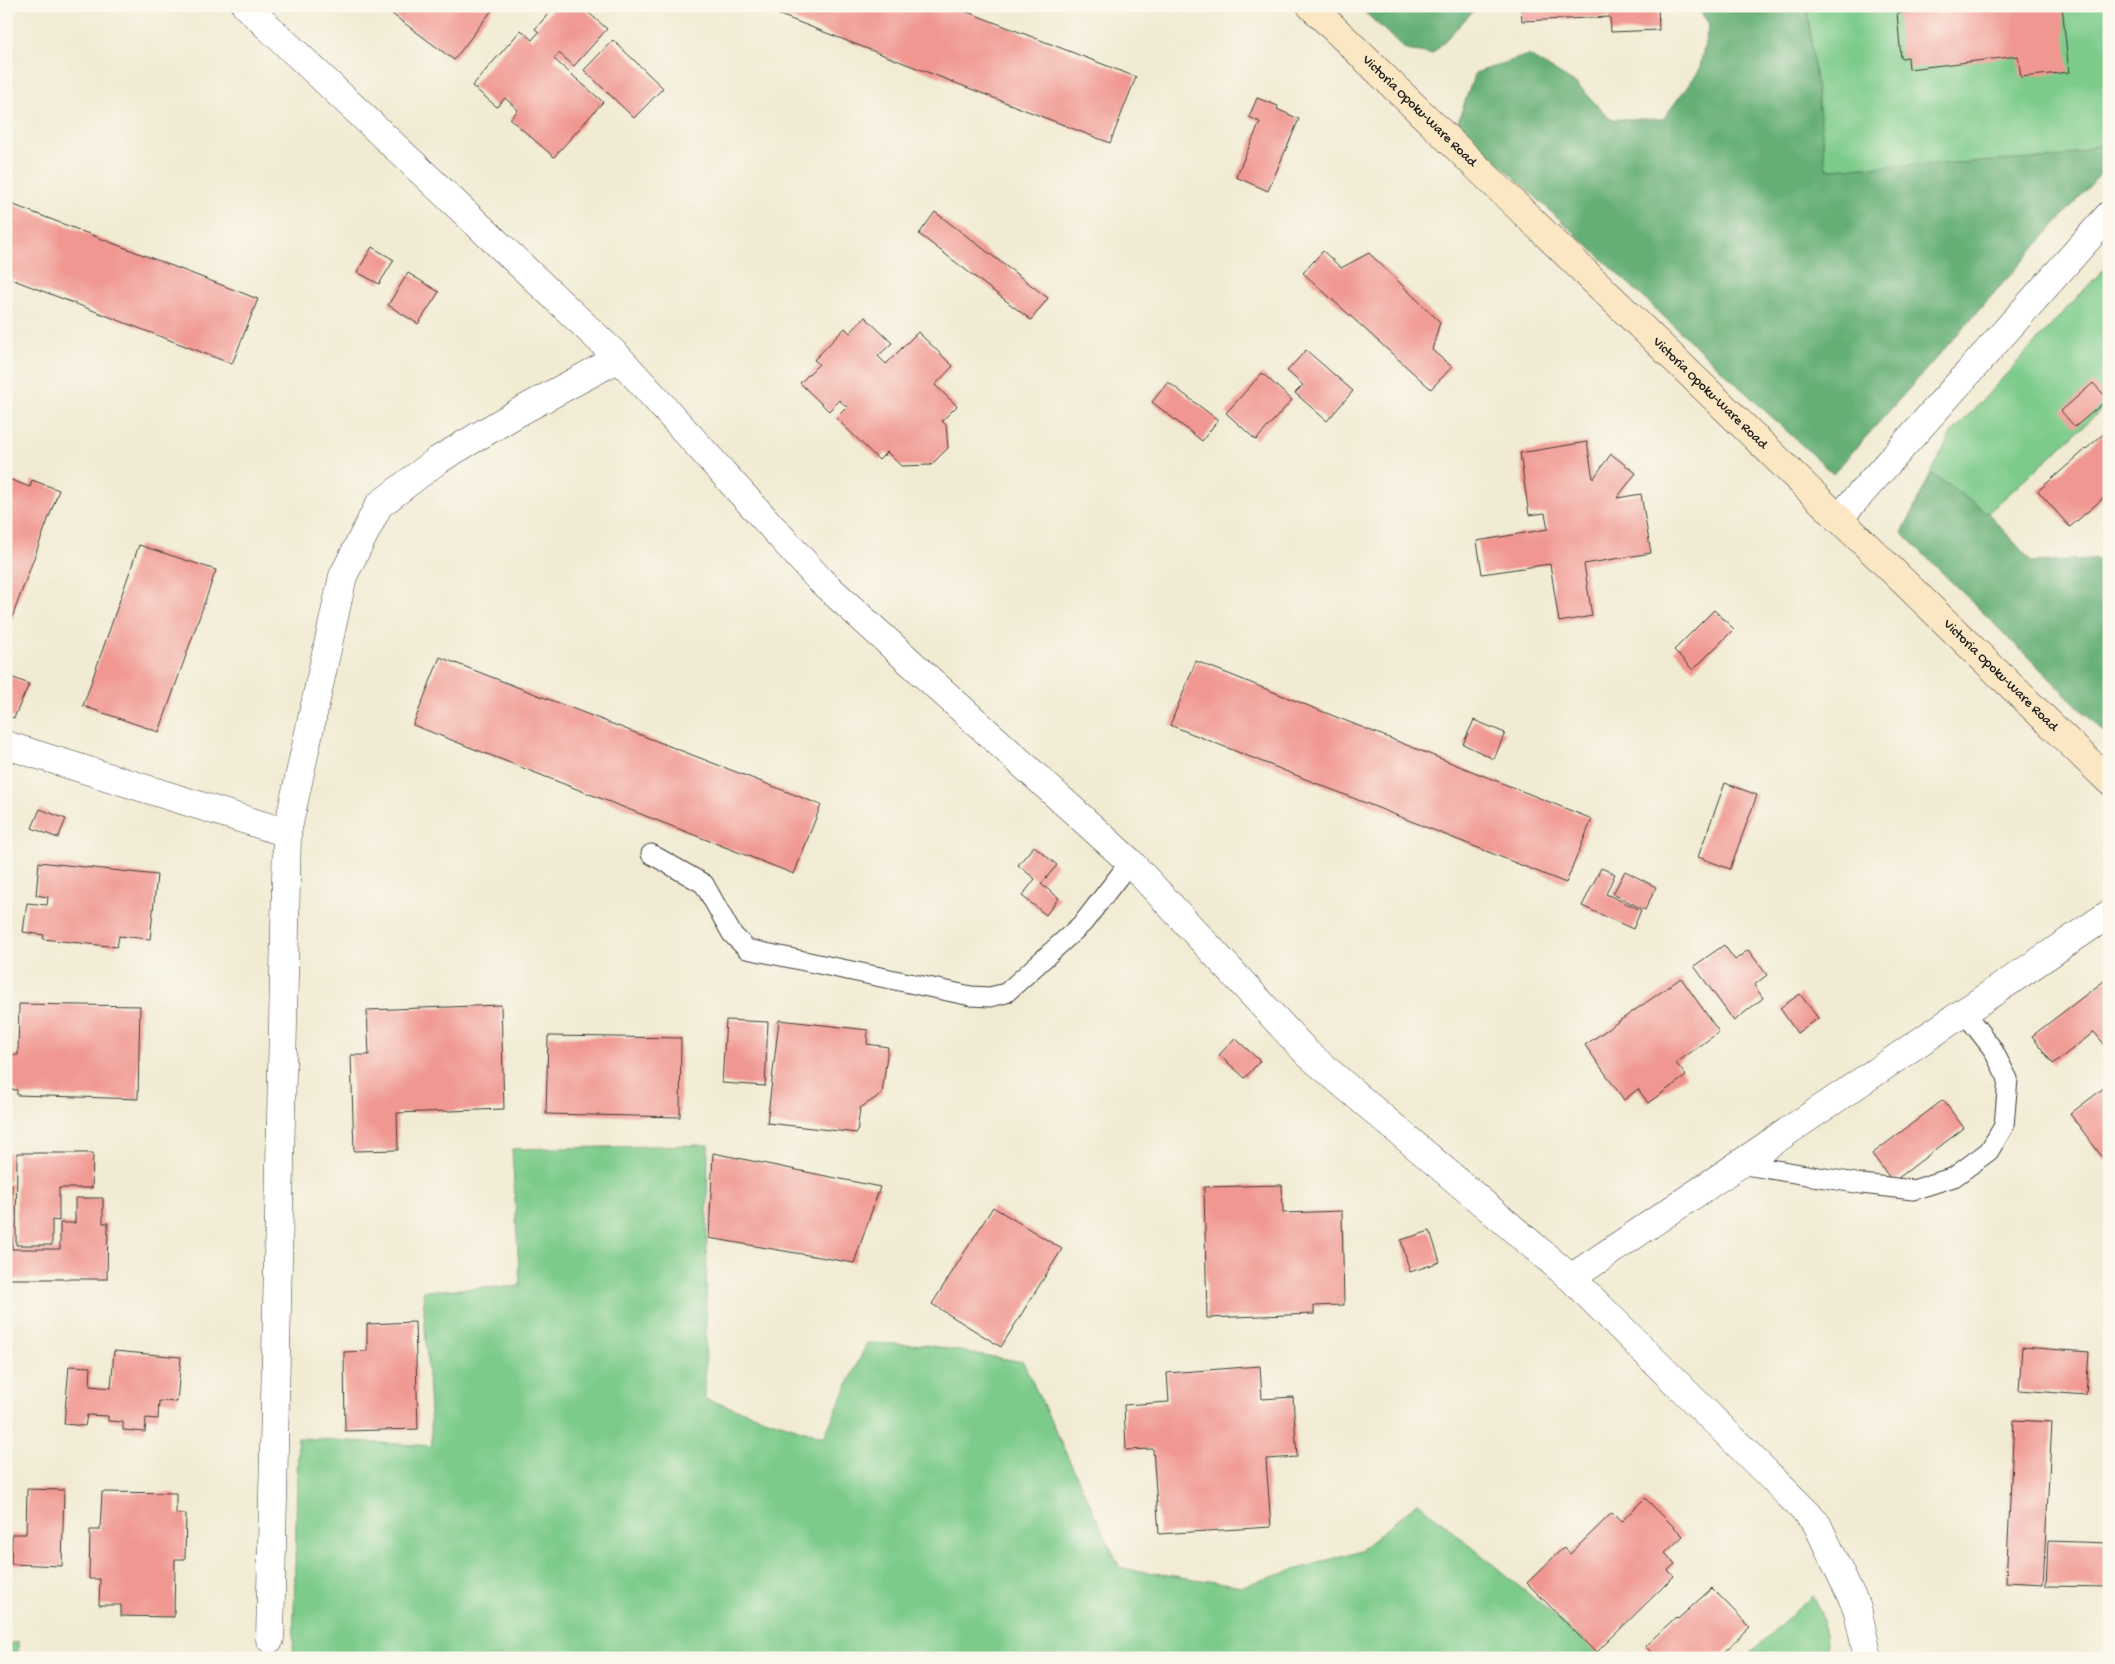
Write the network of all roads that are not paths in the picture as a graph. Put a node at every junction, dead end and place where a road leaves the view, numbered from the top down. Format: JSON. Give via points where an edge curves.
{"nodes":[{"id":1,"x":246,"y":6,"type":"edge"},
{"id":2,"x":1311,"y":6,"type":"edge"},
{"id":3,"x":2109,"y":215,"type":"edge"},
{"id":4,"x":619,"y":358,"type":"junction"},
{"id":5,"x":1838,"y":519,"type":"junction"},
{"id":6,"x":6,"y":746,"type":"edge"},
{"id":7,"x":2109,"y":781,"type":"edge"},
{"id":8,"x":287,"y":833,"type":"junction"},
{"id":9,"x":650,"y":854,"type":"dead end"},
{"id":10,"x":1130,"y":862,"type":"junction"},
{"id":11,"x":2109,"y":914,"type":"edge"},
{"id":12,"x":1964,"y":1012,"type":"junction"},
{"id":13,"x":1739,"y":1164,"type":"junction"},
{"id":14,"x":1571,"y":1278,"type":"junction"},
{"id":15,"x":270,"y":1639,"type":"dead end"},
{"id":16,"x":1868,"y":1658,"type":"edge"}],
"edges":[{"from":1,"to":4,"type":"street"},
{"from":2,"to":5,"type":"main road","name":"Victoria Opoku-Ware Road"},
{"from":3,"to":5,"type":"street"},
{"from":4,"to":8,"type":"street","via":[[438,460],[379,505],[343,576]]},
{"from":4,"to":10,"type":"street","via":[[820,580]]},
{"from":5,"to":7,"type":"main road","name":"Victoria Opoku-Ware Road"},
{"from":6,"to":8,"type":"street"},
{"from":8,"to":15,"type":"street"},
{"from":9,"to":10,"type":"lane","via":[[704,884],[732,934],[747,949],[971,996],[990,997],[1006,993],[1083,923]]},
{"from":10,"to":14,"type":"street","via":[[1308,1054]]},
{"from":11,"to":12,"type":"street"},
{"from":12,"to":13,"type":"street"},
{"from":12,"to":13,"type":"lane","via":[[1992,1048],[2008,1079],[2004,1126],[1989,1151],[1954,1177],[1912,1190]]},
{"from":13,"to":14,"type":"street"},
{"from":14,"to":16,"type":"street","via":[[1816,1522],[1857,1608]]}]}
